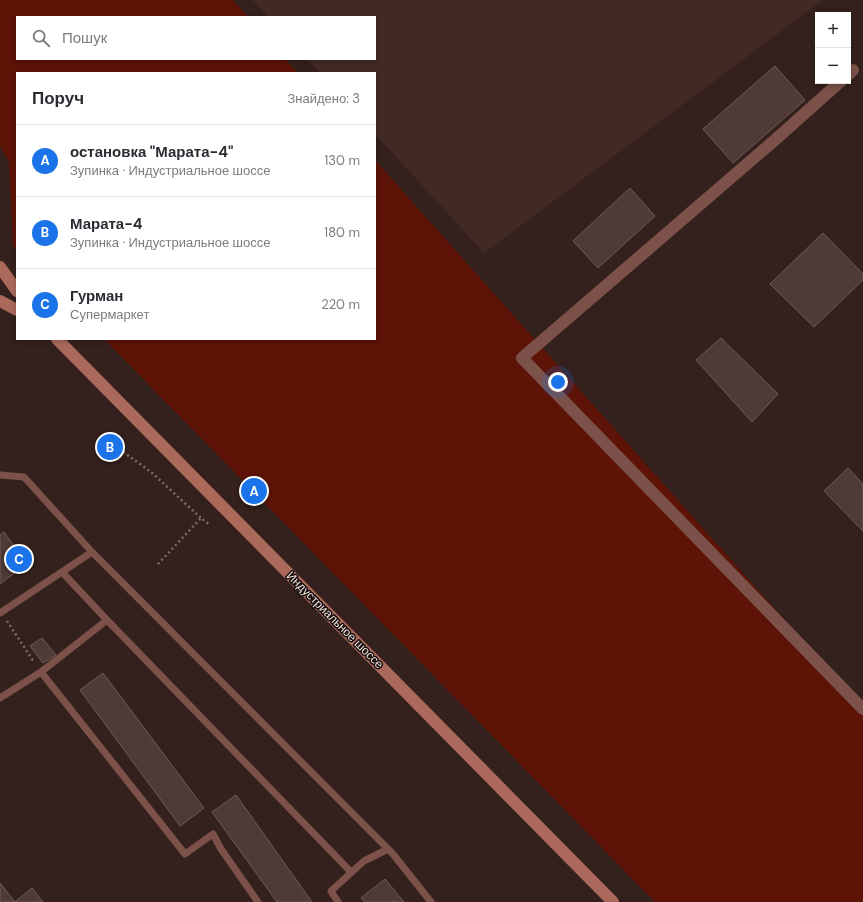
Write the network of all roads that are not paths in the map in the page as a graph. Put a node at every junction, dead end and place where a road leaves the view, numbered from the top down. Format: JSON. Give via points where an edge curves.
{"nodes":[{"id":1,"x":838,"y":84,"type":"edge"},
{"id":2,"x":0,"y":267,"type":"edge"},
{"id":3,"x":16,"y":290,"type":"edge"},
{"id":4,"x":0,"y":301,"type":"edge"},
{"id":5,"x":16,"y":309,"type":"edge"},
{"id":6,"x":57,"y":340,"type":"edge"},
{"id":7,"x":0,"y":475,"type":"edge"},
{"id":8,"x":92,"y":552,"type":"junction"},
{"id":9,"x":62,"y":572,"type":"junction"},
{"id":10,"x":1,"y":612,"type":"edge"},
{"id":11,"x":107,"y":620,"type":"junction"},
{"id":12,"x":42,"y":672,"type":"junction"},
{"id":13,"x":0,"y":698,"type":"edge"},
{"id":14,"x":863,"y":709,"type":"edge"},
{"id":15,"x":388,"y":849,"type":"junction"},
{"id":16,"x":351,"y":872,"type":"junction"},
{"id":17,"x":258,"y":902,"type":"edge"},
{"id":18,"x":338,"y":902,"type":"edge"},
{"id":19,"x":431,"y":902,"type":"edge"},
{"id":20,"x":612,"y":902,"type":"edge"}],
"edges":[{"from":1,"to":14,"type":"street","via":[[522,358]]},
{"from":2,"to":3,"type":"main road"},
{"from":4,"to":5,"type":"main road"},
{"from":6,"to":20,"type":"main road","name":"Индустриальное шоссе"},
{"from":7,"to":8,"type":"lane","via":[[24,477]]},
{"from":8,"to":9,"type":"lane"},
{"from":8,"to":15,"type":"lane"},
{"from":9,"to":10,"type":"lane"},
{"from":9,"to":11,"type":"lane"},
{"from":11,"to":12,"type":"lane"},
{"from":11,"to":16,"type":"lane"},
{"from":12,"to":13,"type":"lane"},
{"from":12,"to":17,"type":"lane","via":[[185,854],[213,834]]},
{"from":15,"to":16,"type":"lane","via":[[364,860]]},
{"from":15,"to":19,"type":"lane"},
{"from":16,"to":18,"type":"lane","via":[[331,891]]}]}
